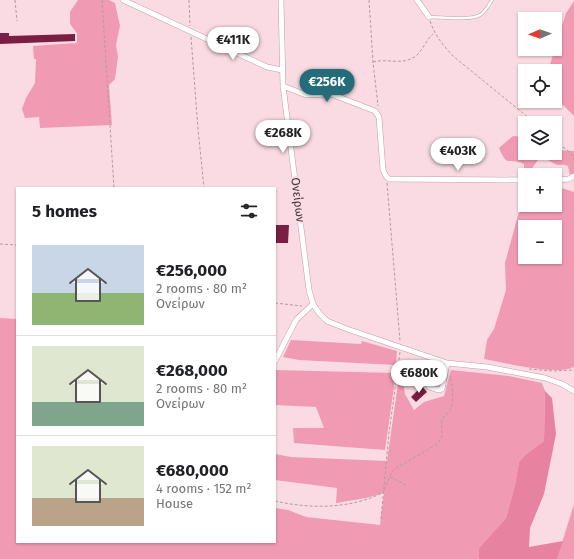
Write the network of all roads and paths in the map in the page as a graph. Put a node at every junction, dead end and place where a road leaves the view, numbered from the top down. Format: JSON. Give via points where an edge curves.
{"nodes":[{"id":1,"x":15,"y":0,"type":"edge"},
{"id":2,"x":102,"y":0,"type":"edge"},
{"id":3,"x":123,"y":0,"type":"edge"},
{"id":4,"x":189,"y":0,"type":"edge"},
{"id":5,"x":281,"y":0,"type":"edge"},
{"id":6,"x":369,"y":0,"type":"edge"},
{"id":7,"x":417,"y":0,"type":"edge"},
{"id":8,"x":492,"y":0,"type":"edge"},
{"id":9,"x":429,"y":17,"type":"junction"},
{"id":10,"x":17,"y":21,"type":"dead end"},
{"id":11,"x":190,"y":30,"type":"junction"},
{"id":12,"x":434,"y":33,"type":"junction"},
{"id":13,"x":373,"y":62,"type":"junction"},
{"id":14,"x":282,"y":70,"type":"junction"},
{"id":15,"x":283,"y":86,"type":"junction"},
{"id":16,"x":526,"y":116,"type":"edge"},
{"id":17,"x":379,"y":117,"type":"junction"},
{"id":18,"x":562,"y":146,"type":"edge"},
{"id":19,"x":574,"y":159,"type":"edge"},
{"id":20,"x":574,"y":176,"type":"edge"},
{"id":21,"x":518,"y":180,"type":"edge"},
{"id":22,"x":562,"y":180,"type":"edge"},
{"id":23,"x":114,"y":187,"type":"edge"},
{"id":24,"x":204,"y":187,"type":"edge"},
{"id":25,"x":0,"y":244,"type":"edge"},
{"id":26,"x":16,"y":245,"type":"edge"},
{"id":27,"x":276,"y":303,"type":"edge"},
{"id":28,"x":313,"y":304,"type":"junction"},
{"id":29,"x":307,"y":308,"type":"junction"},
{"id":30,"x":276,"y":359,"type":"edge"},
{"id":31,"x":447,"y":363,"type":"junction"},
{"id":32,"x":574,"y":370,"type":"edge"},
{"id":33,"x":446,"y":372,"type":"junction"},
{"id":34,"x":519,"y":373,"type":"junction"},
{"id":35,"x":429,"y":387,"type":"dead end"},
{"id":36,"x":574,"y":391,"type":"edge"},
{"id":37,"x":390,"y":477,"type":"junction"},
{"id":38,"x":406,"y":485,"type":"dead end"},
{"id":39,"x":276,"y":501,"type":"edge"}],
"edges":[{"from":1,"to":10,"type":"path"},
{"from":2,"to":23,"type":"path"},
{"from":3,"to":11,"type":"street"},
{"from":4,"to":11,"type":"path"},
{"from":5,"to":14,"type":"street","name":"Ονείρων"},
{"from":6,"to":13,"type":"path"},
{"from":7,"to":9,"type":"street"},
{"from":8,"to":9,"type":"lane","via":[[482,14],[476,16]]},
{"from":9,"to":12,"type":"path"},
{"from":11,"to":14,"type":"street","via":[[267,67]]},
{"from":11,"to":24,"type":"path"},
{"from":12,"to":13,"type":"path","via":[[417,55],[406,62]]},
{"from":12,"to":16,"type":"path","via":[[453,56]]},
{"from":13,"to":17,"type":"path"},
{"from":14,"to":15,"type":"street","name":"Ονείρων"},
{"from":15,"to":17,"type":"street","via":[[306,95],[335,96],[375,111]]},
{"from":15,"to":28,"type":"street","name":"Ονείρων","via":[[309,290]]},
{"from":17,"to":21,"type":"street","via":[[383,170],[390,179]]},
{"from":18,"to":19,"type":"path"},
{"from":20,"to":22,"type":"street"},
{"from":25,"to":26,"type":"path"},
{"from":27,"to":29,"type":"path"},
{"from":28,"to":29,"type":"street"},
{"from":28,"to":31,"type":"street","via":[[328,321],[347,330]]},
{"from":29,"to":30,"type":"street","via":[[296,320]]},
{"from":31,"to":33,"type":"street"},
{"from":31,"to":34,"type":"street"},
{"from":32,"to":34,"type":"path","via":[[531,368]]},
{"from":33,"to":35,"type":"street","via":[[442,389]]},
{"from":33,"to":37,"type":"path","via":[[450,376],[453,400],[442,421],[441,440],[395,469]]},
{"from":34,"to":36,"type":"street","via":[[545,378]]},
{"from":37,"to":38,"type":"path"},
{"from":37,"to":39,"type":"path","via":[[383,492],[370,499],[349,504],[300,505]]}]}
